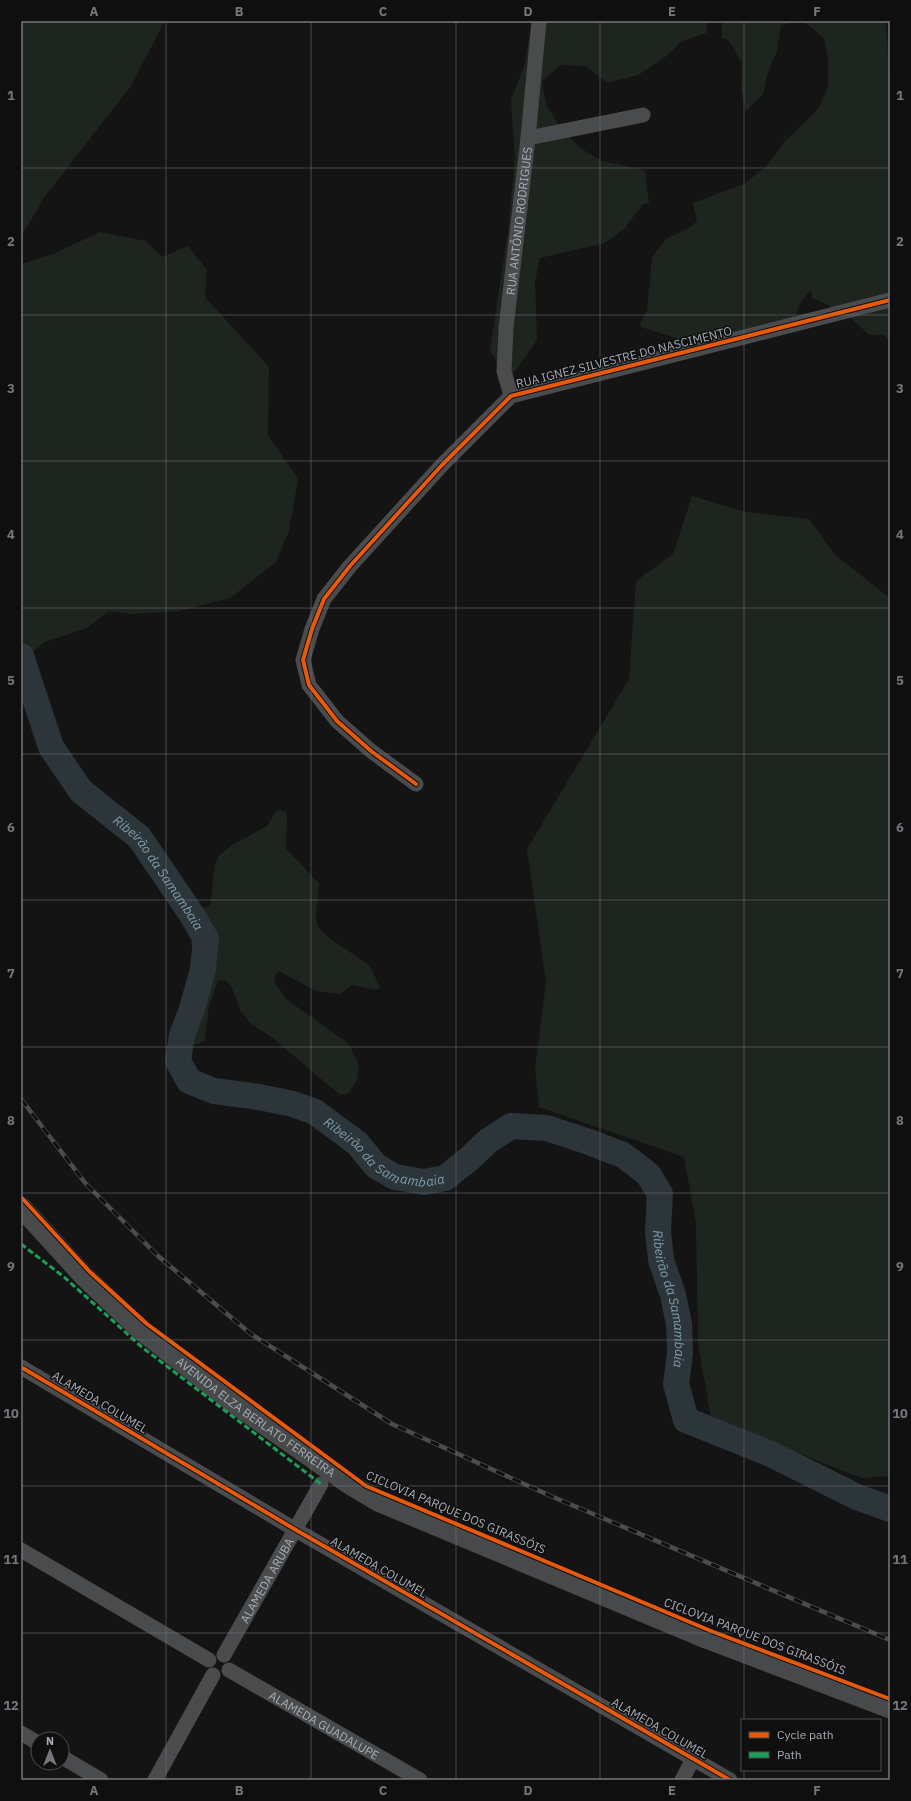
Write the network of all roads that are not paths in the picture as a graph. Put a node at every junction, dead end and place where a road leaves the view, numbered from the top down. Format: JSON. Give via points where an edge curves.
{"nodes":[{"id":1,"x":539,"y":21,"type":"edge"},
{"id":2,"x":644,"y":115,"type":"dead end"},
{"id":3,"x":528,"y":138,"type":"junction"},
{"id":4,"x":890,"y":300,"type":"edge"},
{"id":5,"x":511,"y":396,"type":"junction"},
{"id":6,"x":416,"y":784,"type":"dead end"},
{"id":7,"x":21,"y":1207,"type":"edge"},
{"id":8,"x":21,"y":1367,"type":"edge"},
{"id":9,"x":321,"y":1484,"type":"dead end"},
{"id":10,"x":296,"y":1530,"type":"junction"},
{"id":11,"x":21,"y":1550,"type":"edge"},
{"id":12,"x":224,"y":1655,"type":"junction"},
{"id":13,"x":211,"y":1668,"type":"junction"},
{"id":14,"x":229,"y":1670,"type":"junction"},
{"id":15,"x":890,"y":1708,"type":"edge"},
{"id":16,"x":21,"y":1733,"type":"edge"},
{"id":17,"x":30,"y":1738,"type":"edge"},
{"id":18,"x":693,"y":1759,"type":"junction"},
{"id":19,"x":70,"y":1762,"type":"edge"},
{"id":20,"x":101,"y":1780,"type":"edge"},
{"id":21,"x":155,"y":1780,"type":"edge"},
{"id":22,"x":420,"y":1780,"type":"edge"},
{"id":23,"x":682,"y":1780,"type":"edge"},
{"id":24,"x":730,"y":1780,"type":"edge"}],
"edges":[{"from":1,"to":3,"type":"street"},
{"from":2,"to":3,"type":"street","name":"RUA ANTÔNIO RODRIGUES"},
{"from":3,"to":5,"type":"street","name":"RUA ANTÔNIO RODRIGUES","via":[[506,328],[504,371]]},
{"from":4,"to":5,"type":"street","name":"RUA IGNEZ SILVESTRE DO NASCIMENTO"},
{"from":5,"to":6,"type":"street","name":"RUA IGNEZ SILVESTRE DO NASCIMENTO","via":[[442,465],[350,566],[324,599],[302,660],[309,685],[337,721],[370,751]]},
{"from":7,"to":15,"type":"main road","name":"AVENIDA ELZA BERLATO FERREIRA","via":[[84,1276],[140,1329],[240,1407],[348,1483],[378,1501],[706,1638]]},
{"from":8,"to":10,"type":"street","name":"ALAMEDA COLUMEL"},
{"from":9,"to":10,"type":"street","name":"ALAMEDA ARUBA"},
{"from":10,"to":12,"type":"street","name":"ALAMEDA ARUBA"},
{"from":10,"to":18,"type":"street","name":"ALAMEDA COLUMEL"},
{"from":11,"to":13,"type":"street"},
{"from":12,"to":13,"type":"street","via":[[217,1654]]},
{"from":12,"to":14,"type":"street","via":[[230,1664]]},
{"from":13,"to":14,"type":"street","via":[[222,1676]]},
{"from":13,"to":21,"type":"street"},
{"from":14,"to":22,"type":"street","name":"ALAMEDA GUADALUPE"},
{"from":16,"to":17,"type":"street"},
{"from":18,"to":23,"type":"street"},
{"from":18,"to":24,"type":"street","name":"ALAMEDA COLUMEL"},
{"from":19,"to":20,"type":"street"}]}
